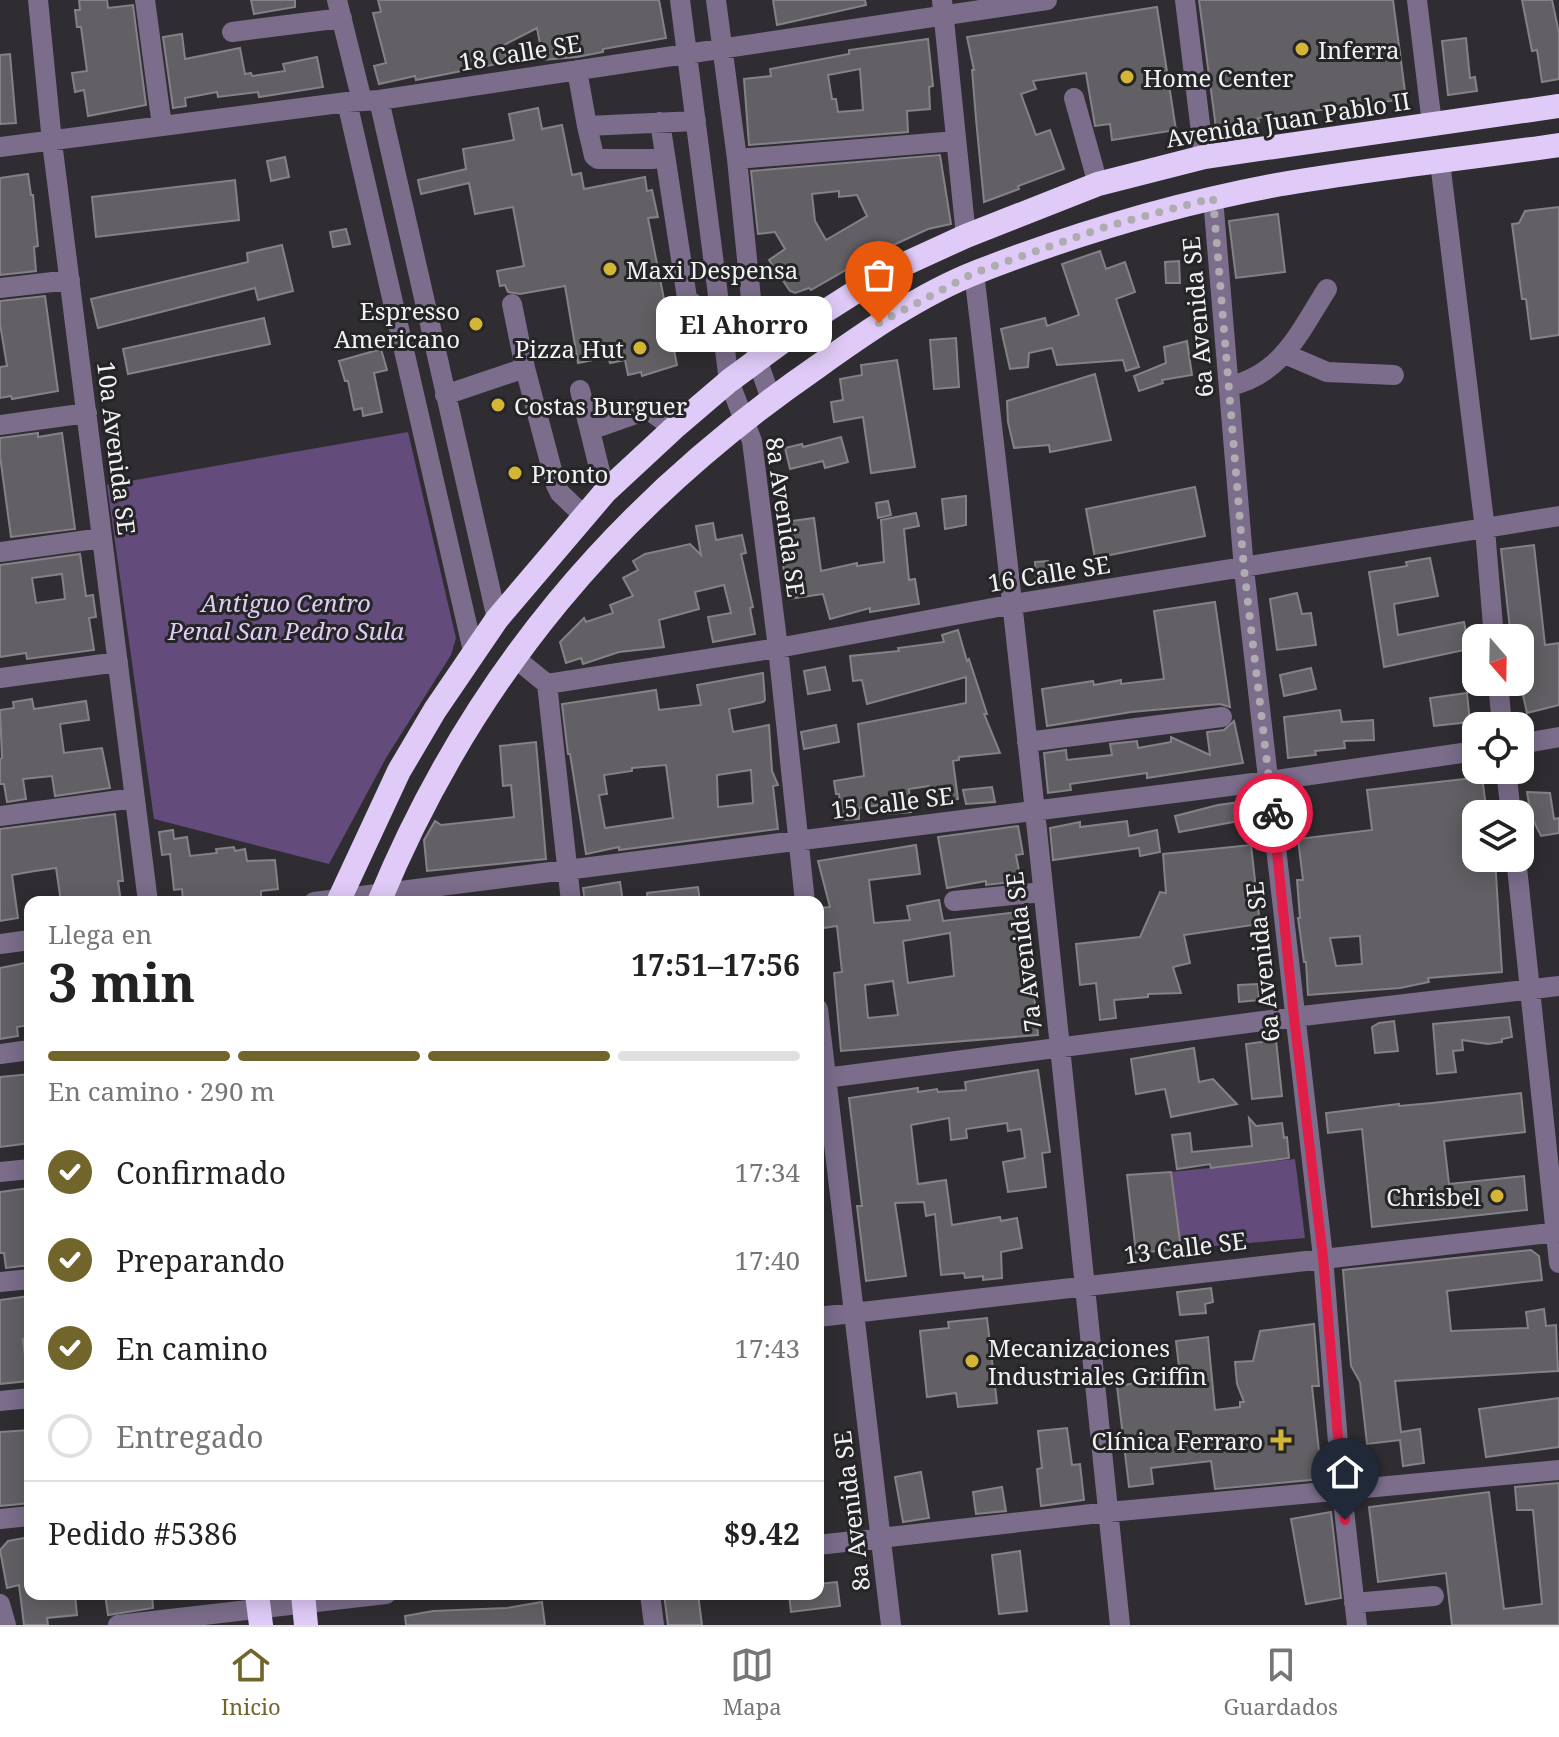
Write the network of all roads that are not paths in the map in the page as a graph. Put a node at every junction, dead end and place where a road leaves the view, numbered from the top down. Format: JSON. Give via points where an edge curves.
{"nodes":[{"id":1,"x":38,"y":0,"type":"edge"},
{"id":2,"x":145,"y":0,"type":"edge"},
{"id":3,"x":680,"y":0,"type":"edge"},
{"id":4,"x":716,"y":0,"type":"edge"},
{"id":5,"x":1047,"y":0,"type":"edge"},
{"id":6,"x":1185,"y":0,"type":"edge"},
{"id":7,"x":1417,"y":0,"type":"edge"},
{"id":8,"x":943,"y":8,"type":"edge"},
{"id":9,"x":339,"y":9,"type":"edge"},
{"id":10,"x":232,"y":32,"type":"dead end"},
{"id":11,"x":721,"y":49,"type":"junction"},
{"id":12,"x":687,"y":54,"type":"junction"},
{"id":13,"x":577,"y":70,"type":"junction"},
{"id":14,"x":1074,"y":98,"type":"dead end"},
{"id":15,"x":363,"y":101,"type":"junction"},
{"id":16,"x":1559,"y":106,"type":"edge"},
{"id":17,"x":696,"y":121,"type":"junction"},
{"id":18,"x":660,"y":122,"type":"junction"},
{"id":19,"x":1432,"y":124,"type":"junction"},
{"id":20,"x":162,"y":126,"type":"junction"},
{"id":21,"x":587,"y":126,"type":"junction"},
{"id":22,"x":956,"y":141,"type":"junction"},
{"id":23,"x":52,"y":142,"type":"junction"},
{"id":24,"x":1559,"y":145,"type":"edge"},
{"id":25,"x":0,"y":147,"type":"edge"},
{"id":26,"x":664,"y":156,"type":"junction"},
{"id":27,"x":1204,"y":157,"type":"junction"},
{"id":28,"x":737,"y":159,"type":"junction"},
{"id":29,"x":1440,"y":162,"type":"junction"},
{"id":30,"x":1098,"y":184,"type":"junction"},
{"id":31,"x":1213,"y":198,"type":"junction"},
{"id":32,"x":966,"y":236,"type":"junction"},
{"id":33,"x":974,"y":273,"type":"junction"},
{"id":34,"x":70,"y":280,"type":"junction"},
{"id":35,"x":0,"y":288,"type":"edge"},
{"id":36,"x":1327,"y":289,"type":"dead end"},
{"id":37,"x":512,"y":304,"type":"dead end"},
{"id":38,"x":723,"y":332,"type":"junction"},
{"id":39,"x":1285,"y":354,"type":"junction"},
{"id":40,"x":757,"y":359,"type":"junction"},
{"id":41,"x":525,"y":368,"type":"junction"},
{"id":42,"x":1394,"y":375,"type":"dead end"},
{"id":43,"x":729,"y":381,"type":"junction"},
{"id":44,"x":1229,"y":386,"type":"junction"},
{"id":45,"x":580,"y":390,"type":"dead end"},
{"id":46,"x":445,"y":395,"type":"junction"},
{"id":47,"x":771,"y":399,"type":"junction"},
{"id":48,"x":87,"y":413,"type":"junction"},
{"id":49,"x":743,"y":420,"type":"junction"},
{"id":50,"x":0,"y":425,"type":"edge"},
{"id":51,"x":674,"y":428,"type":"junction"},
{"id":52,"x":590,"y":430,"type":"junction"},
{"id":53,"x":605,"y":492,"type":"junction"},
{"id":54,"x":583,"y":515,"type":"junction"},
{"id":55,"x":1559,"y":516,"type":"edge"},
{"id":56,"x":1485,"y":529,"type":"junction"},
{"id":57,"x":102,"y":538,"type":"junction"},
{"id":58,"x":0,"y":552,"type":"edge"},
{"id":59,"x":1244,"y":569,"type":"junction"},
{"id":60,"x":1014,"y":604,"type":"junction"},
{"id":61,"x":497,"y":619,"type":"junction"},
{"id":62,"x":1493,"y":624,"type":"edge"},
{"id":63,"x":778,"y":648,"type":"junction"},
{"id":64,"x":473,"y":651,"type":"junction"},
{"id":65,"x":515,"y":658,"type":"junction"},
{"id":66,"x":118,"y":662,"type":"junction"},
{"id":67,"x":0,"y":678,"type":"edge"},
{"id":68,"x":547,"y":684,"type":"junction"},
{"id":69,"x":1222,"y":717,"type":"dead end"},
{"id":70,"x":1559,"y":737,"type":"edge"},
{"id":71,"x":1534,"y":741,"type":"edge"},
{"id":72,"x":1027,"y":742,"type":"junction"},
{"id":73,"x":1462,"y":753,"type":"edge"},
{"id":74,"x":1269,"y":781,"type":"junction"},
{"id":75,"x":135,"y":798,"type":"junction"},
{"id":76,"x":1033,"y":810,"type":"junction"},
{"id":77,"x":0,"y":816,"type":"edge"},
{"id":78,"x":798,"y":840,"type":"junction"},
{"id":79,"x":568,"y":869,"type":"junction"},
{"id":80,"x":1517,"y":872,"type":"edge"},
{"id":81,"x":1043,"y":892,"type":"junction"},
{"id":82,"x":147,"y":896,"type":"edge"},
{"id":83,"x":340,"y":896,"type":"edge"},
{"id":84,"x":382,"y":896,"type":"edge"},
{"id":85,"x":394,"y":896,"type":"edge"},
{"id":86,"x":570,"y":896,"type":"edge"},
{"id":87,"x":804,"y":896,"type":"edge"},
{"id":88,"x":954,"y":901,"type":"dead end"},
{"id":89,"x":24,"y":941,"type":"edge"},
{"id":90,"x":0,"y":944,"type":"edge"},
{"id":91,"x":1559,"y":986,"type":"edge"},
{"id":92,"x":1530,"y":990,"type":"junction"},
{"id":93,"x":1294,"y":1017,"type":"junction"},
{"id":94,"x":1060,"y":1047,"type":"junction"},
{"id":95,"x":24,"y":1051,"type":"edge"},
{"id":96,"x":0,"y":1054,"type":"edge"},
{"id":97,"x":824,"y":1078,"type":"edge"},
{"id":98,"x":824,"y":1093,"type":"edge"},
{"id":99,"x":24,"y":1170,"type":"edge"},
{"id":100,"x":0,"y":1172,"type":"edge"},
{"id":101,"x":1557,"y":1232,"type":"edge"},
{"id":102,"x":1323,"y":1257,"type":"junction"},
{"id":103,"x":1559,"y":1263,"type":"edge"},
{"id":104,"x":24,"y":1280,"type":"edge"},
{"id":105,"x":0,"y":1282,"type":"edge"},
{"id":106,"x":1086,"y":1285,"type":"junction"},
{"id":107,"x":854,"y":1313,"type":"junction"},
{"id":108,"x":824,"y":1316,"type":"edge"},
{"id":109,"x":24,"y":1399,"type":"edge"},
{"id":110,"x":0,"y":1401,"type":"edge"},
{"id":111,"x":1559,"y":1470,"type":"edge"},
{"id":112,"x":1342,"y":1492,"type":"junction"},
{"id":113,"x":1109,"y":1512,"type":"junction"},
{"id":114,"x":24,"y":1517,"type":"edge"},
{"id":115,"x":0,"y":1519,"type":"edge"},
{"id":116,"x":880,"y":1538,"type":"junction"},
{"id":117,"x":824,"y":1544,"type":"edge"},
{"id":118,"x":1434,"y":1596,"type":"dead end"},
{"id":119,"x":348,"y":1600,"type":"edge"},
{"id":120,"x":651,"y":1600,"type":"edge"},
{"id":121,"x":1354,"y":1603,"type":"junction"},
{"id":122,"x":0,"y":1604,"type":"edge"},
{"id":123,"x":304,"y":1607,"type":"edge"},
{"id":124,"x":259,"y":1609,"type":"edge"},
{"id":125,"x":6,"y":1625,"type":"edge"},
{"id":126,"x":118,"y":1625,"type":"edge"},
{"id":127,"x":654,"y":1625,"type":"edge"},
{"id":128,"x":891,"y":1625,"type":"edge"},
{"id":129,"x":1120,"y":1625,"type":"edge"},
{"id":130,"x":1357,"y":1625,"type":"edge"}],
"edges":[{"from":1,"to":23,"type":"street","name":"10a Avenida SE"},
{"from":2,"to":20,"type":"street"},
{"from":3,"to":12,"type":"street","name":"8a Avenida SE"},
{"from":4,"to":11,"type":"street"},
{"from":5,"to":8,"type":"street","name":"18 Calle SE"},
{"from":6,"to":27,"type":"street"},
{"from":7,"to":19,"type":"street"},
{"from":8,"to":11,"type":"street","name":"18 Calle SE"},
{"from":8,"to":22,"type":"street"},
{"from":9,"to":10,"type":"street"},
{"from":9,"to":15,"type":"street"},
{"from":11,"to":12,"type":"street","name":"18 Calle SE"},
{"from":11,"to":28,"type":"street"},
{"from":12,"to":13,"type":"street","name":"18 Calle SE"},
{"from":12,"to":17,"type":"street","name":"8a Avenida SE"},
{"from":13,"to":15,"type":"street","name":"18 Calle SE"},
{"from":13,"to":21,"type":"street"},
{"from":14,"to":30,"type":"street"},
{"from":15,"to":20,"type":"street","name":"18 Calle SE"},
{"from":15,"to":46,"type":"street"},
{"from":15,"to":64,"type":"street"},
{"from":16,"to":19,"type":"highway","name":"Avenida Juan Pablo II"},
{"from":17,"to":18,"type":"street"},
{"from":17,"to":38,"type":"street","name":"8a Avenida SE"},
{"from":18,"to":21,"type":"street"},
{"from":18,"to":26,"type":"street"},
{"from":19,"to":27,"type":"highway","name":"Avenida Juan Pablo II"},
{"from":20,"to":23,"type":"street","name":"18 Calle SE"},
{"from":21,"to":26,"type":"street","via":[[598,159]]},
{"from":22,"to":28,"type":"street"},
{"from":22,"to":32,"type":"street"},
{"from":23,"to":25,"type":"street","name":"18 Calle SE"},
{"from":23,"to":34,"type":"street","name":"10a Avenida SE"},
{"from":24,"to":29,"type":"highway"},
{"from":26,"to":38,"type":"street","via":[[687,298]]},
{"from":27,"to":30,"type":"highway","name":"Avenida Juan Pablo II"},
{"from":28,"to":40,"type":"street"},
{"from":29,"to":31,"type":"highway"},
{"from":29,"to":56,"type":"street"},
{"from":30,"to":32,"type":"highway","name":"Avenida Juan Pablo II"},
{"from":31,"to":33,"type":"highway","via":[[1108,226]]},
{"from":31,"to":44,"type":"street","name":"6a Avenida SE"},
{"from":32,"to":40,"type":"highway","name":"Avenida Juan Pablo II","via":[[885,273]]},
{"from":33,"to":47,"type":"highway","via":[[879,323]]},
{"from":33,"to":60,"type":"street","name":"7a Avenida SE"},
{"from":34,"to":35,"type":"street"},
{"from":34,"to":48,"type":"street","name":"10a Avenida SE"},
{"from":36,"to":39,"type":"street"},
{"from":37,"to":41,"type":"street"},
{"from":38,"to":43,"type":"street","name":"8a Avenida SE"},
{"from":39,"to":42,"type":"street","via":[[1327,372]]},
{"from":39,"to":44,"type":"street","via":[[1259,376]]},
{"from":40,"to":43,"type":"highway","name":"Avenida Juan Pablo II"},
{"from":40,"to":47,"type":"street"},
{"from":41,"to":46,"type":"street"},
{"from":41,"to":54,"type":"street","via":[[556,485]]},
{"from":43,"to":49,"type":"street","name":"8a Avenida SE"},
{"from":43,"to":51,"type":"highway","name":"Avenida Juan Pablo II"},
{"from":44,"to":59,"type":"street","name":"6a Avenida SE"},
{"from":45,"to":52,"type":"street"},
{"from":46,"to":61,"type":"street"},
{"from":47,"to":49,"type":"highway"},
{"from":48,"to":50,"type":"street"},
{"from":48,"to":57,"type":"street","name":"10a Avenida SE"},
{"from":49,"to":63,"type":"street","name":"8a Avenida SE","via":[[752,441]]},
{"from":49,"to":65,"type":"highway","via":[[660,490],[585,568]]},
{"from":51,"to":52,"type":"street","via":[[644,411]]},
{"from":51,"to":53,"type":"highway","name":"Avenida Juan Pablo II"},
{"from":52,"to":53,"type":"street"},
{"from":53,"to":54,"type":"highway","name":"Avenida Juan Pablo II"},
{"from":54,"to":61,"type":"highway","name":"Avenida Juan Pablo II"},
{"from":55,"to":56,"type":"street","name":"16 Calle SE"},
{"from":56,"to":59,"type":"street","name":"16 Calle SE"},
{"from":56,"to":62,"type":"street"},
{"from":57,"to":58,"type":"street"},
{"from":57,"to":66,"type":"street","name":"10a Avenida SE"},
{"from":59,"to":60,"type":"street","name":"16 Calle SE"},
{"from":59,"to":74,"type":"street","name":"6a Avenida SE"},
{"from":60,"to":63,"type":"street","name":"16 Calle SE"},
{"from":60,"to":72,"type":"street","name":"7a Avenida SE"},
{"from":61,"to":64,"type":"highway","name":"Avenida Juan Pablo II"},
{"from":63,"to":68,"type":"street","name":"16 Calle SE"},
{"from":63,"to":78,"type":"street","name":"8a Avenida SE"},
{"from":64,"to":83,"type":"highway","name":"Avenida Juan Pablo II","via":[[399,771]]},
{"from":65,"to":68,"type":"street"},
{"from":65,"to":84,"type":"highway","via":[[436,781]]},
{"from":66,"to":67,"type":"street"},
{"from":66,"to":75,"type":"street","name":"10a Avenida SE"},
{"from":68,"to":79,"type":"street"},
{"from":69,"to":72,"type":"street"},
{"from":70,"to":71,"type":"street"},
{"from":72,"to":76,"type":"street","name":"7a Avenida SE"},
{"from":73,"to":74,"type":"street","name":"15 Calle SE"},
{"from":74,"to":76,"type":"street","name":"15 Calle SE"},
{"from":74,"to":93,"type":"street","name":"6a Avenida SE"},
{"from":75,"to":77,"type":"street"},
{"from":75,"to":82,"type":"street","name":"10a Avenida SE"},
{"from":76,"to":78,"type":"street","name":"15 Calle SE"},
{"from":76,"to":81,"type":"street","name":"7a Avenida SE"},
{"from":78,"to":79,"type":"street","name":"15 Calle SE"},
{"from":78,"to":87,"type":"street","name":"8a Avenida SE"},
{"from":79,"to":85,"type":"street","name":"15 Calle SE"},
{"from":79,"to":86,"type":"street"},
{"from":80,"to":92,"type":"street"},
{"from":81,"to":88,"type":"street"},
{"from":81,"to":94,"type":"street","name":"7a Avenida SE"},
{"from":89,"to":90,"type":"street"},
{"from":91,"to":92,"type":"street"},
{"from":92,"to":93,"type":"street"},
{"from":92,"to":101,"type":"street"},
{"from":93,"to":94,"type":"street"},
{"from":93,"to":102,"type":"street","name":"6a Avenida SE"},
{"from":94,"to":97,"type":"street"},
{"from":94,"to":106,"type":"street","name":"7a Avenida SE"},
{"from":95,"to":96,"type":"street"},
{"from":98,"to":107,"type":"street","name":"8a Avenida SE"},
{"from":99,"to":100,"type":"street"},
{"from":101,"to":102,"type":"street","name":"13 Calle SE"},
{"from":101,"to":103,"type":"street"},
{"from":102,"to":106,"type":"street","name":"13 Calle SE"},
{"from":102,"to":112,"type":"street","name":"6a Avenida SE"},
{"from":104,"to":105,"type":"street"},
{"from":106,"to":107,"type":"street","name":"13 Calle SE"},
{"from":106,"to":113,"type":"street","name":"7a Avenida SE"},
{"from":107,"to":108,"type":"street","name":"13 Calle SE"},
{"from":107,"to":116,"type":"street","name":"8a Avenida SE"},
{"from":109,"to":110,"type":"street"},
{"from":111,"to":112,"type":"street"},
{"from":112,"to":113,"type":"street"},
{"from":112,"to":121,"type":"street","name":"6a Avenida SE"},
{"from":113,"to":116,"type":"street"},
{"from":113,"to":129,"type":"street","name":"7a Avenida SE"},
{"from":114,"to":115,"type":"street"},
{"from":116,"to":117,"type":"street"},
{"from":116,"to":128,"type":"street","name":"8a Avenida SE"},
{"from":118,"to":121,"type":"street"},
{"from":119,"to":123,"type":"street"},
{"from":120,"to":127,"type":"street"},
{"from":121,"to":130,"type":"street","name":"6a Avenida SE"},
{"from":122,"to":125,"type":"street"},
{"from":123,"to":124,"type":"street"},
{"from":124,"to":126,"type":"street"}]}
